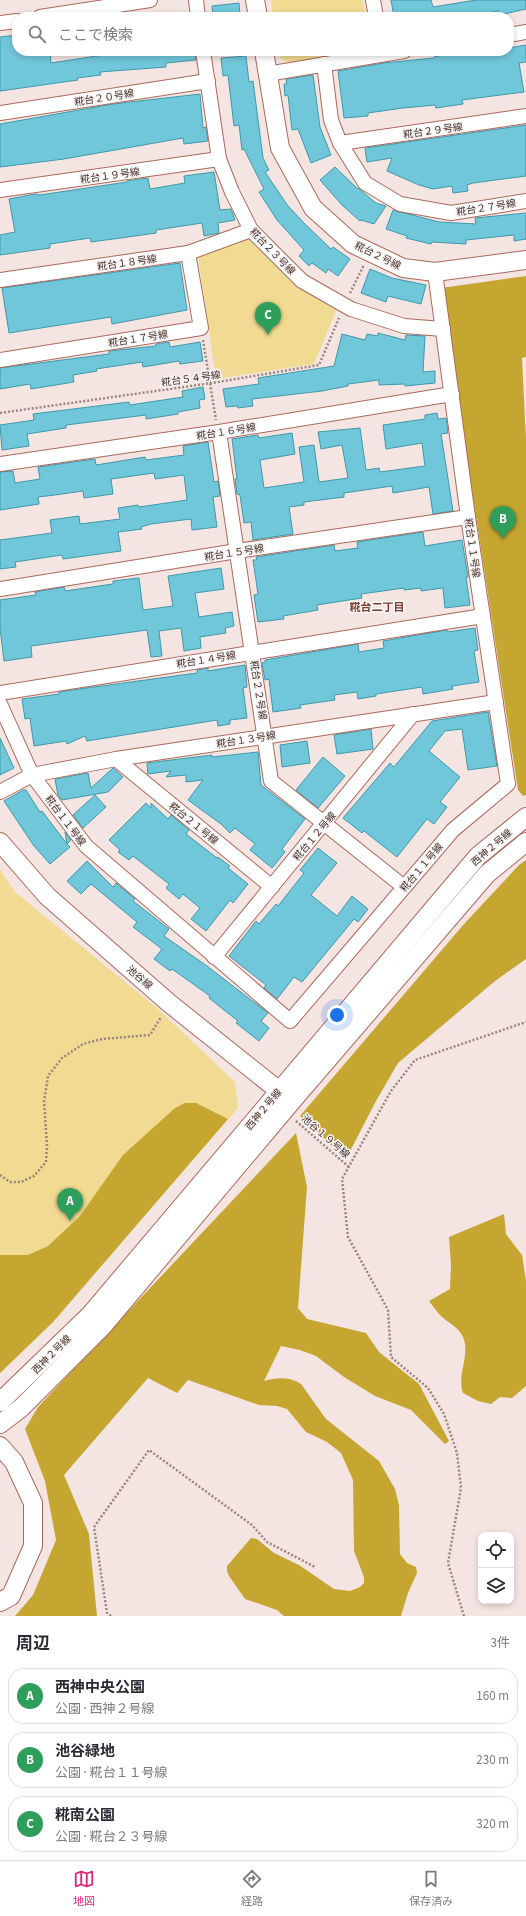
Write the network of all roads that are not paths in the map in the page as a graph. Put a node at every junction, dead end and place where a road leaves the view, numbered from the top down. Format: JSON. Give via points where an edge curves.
{"nodes":[{"id":1,"x":150,"y":0,"type":"edge"},
{"id":2,"x":196,"y":0,"type":"edge"},
{"id":3,"x":255,"y":0,"type":"edge"},
{"id":4,"x":373,"y":0,"type":"edge"},
{"id":5,"x":72,"y":12,"type":"edge"},
{"id":6,"x":197,"y":12,"type":"edge"},
{"id":7,"x":257,"y":12,"type":"edge"},
{"id":8,"x":375,"y":12,"type":"edge"},
{"id":9,"x":12,"y":22,"type":"edge"},
{"id":10,"x":0,"y":23,"type":"edge"},
{"id":11,"x":526,"y":32,"type":"edge"},
{"id":12,"x":514,"y":34,"type":"edge"},
{"id":13,"x":204,"y":56,"type":"edge"},
{"id":14,"x":265,"y":56,"type":"edge"},
{"id":15,"x":365,"y":56,"type":"edge"},
{"id":16,"x":324,"y":64,"type":"junction"},
{"id":17,"x":268,"y":74,"type":"junction"},
{"id":18,"x":208,"y":81,"type":"junction"},
{"id":19,"x":0,"y":112,"type":"edge"},
{"id":20,"x":526,"y":116,"type":"edge"},
{"id":21,"x":340,"y":144,"type":"junction"},
{"id":22,"x":219,"y":159,"type":"junction"},
{"id":23,"x":0,"y":190,"type":"edge"},
{"id":24,"x":526,"y":201,"type":"edge"},
{"id":25,"x":252,"y":230,"type":"junction"},
{"id":26,"x":188,"y":253,"type":"junction"},
{"id":27,"x":526,"y":260,"type":"edge"},
{"id":28,"x":435,"y":272,"type":"junction"},
{"id":29,"x":0,"y":280,"type":"edge"},
{"id":30,"x":443,"y":329,"type":"junction"},
{"id":31,"x":0,"y":360,"type":"edge"},
{"id":32,"x":452,"y":394,"type":"junction"},
{"id":33,"x":218,"y":432,"type":"junction"},
{"id":34,"x":0,"y":464,"type":"edge"},
{"id":35,"x":468,"y":517,"type":"junction"},
{"id":36,"x":237,"y":551,"type":"junction"},
{"id":37,"x":0,"y":589,"type":"edge"},
{"id":38,"x":483,"y":616,"type":"junction"},
{"id":39,"x":252,"y":652,"type":"junction"},
{"id":40,"x":0,"y":693,"type":"edge"},
{"id":41,"x":496,"y":702,"type":"junction"},
{"id":42,"x":0,"y":704,"type":"edge"},
{"id":43,"x":413,"y":714,"type":"junction"},
{"id":44,"x":266,"y":736,"type":"junction"},
{"id":45,"x":116,"y":759,"type":"junction"},
{"id":46,"x":32,"y":775,"type":"junction"},
{"id":47,"x":0,"y":792,"type":"edge"},
{"id":48,"x":526,"y":817,"type":"edge"},
{"id":49,"x":325,"y":823,"type":"junction"},
{"id":50,"x":0,"y":842,"type":"edge"},
{"id":51,"x":526,"y":842,"type":"edge"},
{"id":52,"x":272,"y":887,"type":"junction"},
{"id":53,"x":404,"y":887,"type":"junction"},
{"id":54,"x":214,"y":956,"type":"junction"},
{"id":55,"x":288,"y":1103,"type":"junction"},
{"id":56,"x":0,"y":1402,"type":"edge"},
{"id":57,"x":0,"y":1424,"type":"edge"},
{"id":58,"x":0,"y":1446,"type":"edge"},
{"id":59,"x":0,"y":1602,"type":"edge"}],
"edges":[{"from":1,"to":5,"type":"street"},
{"from":2,"to":6,"type":"street"},
{"from":3,"to":7,"type":"street"},
{"from":4,"to":8,"type":"street"},
{"from":9,"to":10,"type":"street"},
{"from":11,"to":12,"type":"street"},
{"from":13,"to":18,"type":"street","name":"糀台２３号線"},
{"from":14,"to":17,"type":"street","name":"糀台２号線"},
{"from":15,"to":16,"type":"street"},
{"from":16,"to":17,"type":"street"},
{"from":16,"to":21,"type":"street","name":"糀台２７号線","via":[[331,120]]},
{"from":17,"to":28,"type":"street","name":"糀台２号線","via":[[280,148],[313,208],[353,244],[403,268]]},
{"from":18,"to":19,"type":"street","name":"糀台２０号線"},
{"from":18,"to":22,"type":"street","name":"糀台２３号線"},
{"from":20,"to":21,"type":"street","name":"糀台２９号線"},
{"from":21,"to":24,"type":"street","name":"糀台２７号線","via":[[365,183],[400,204],[451,213]]},
{"from":22,"to":23,"type":"street","name":"糀台１９号線"},
{"from":22,"to":25,"type":"street","name":"糀台２３号線","via":[[232,192]]},
{"from":25,"to":26,"type":"street","name":"糀台１８号線"},
{"from":25,"to":30,"type":"street","name":"糀台２３号線","via":[[302,281],[345,305],[404,326]]},
{"from":26,"to":29,"type":"street","name":"糀台１８号線"},
{"from":26,"to":31,"type":"street","name":"糀台１７号線","via":[[201,328]]},
{"from":27,"to":28,"type":"street","name":"糀台２号線"},
{"from":28,"to":30,"type":"street","name":"糀台１１号線"},
{"from":30,"to":32,"type":"street","name":"糀台１１号線"},
{"from":32,"to":33,"type":"street","name":"糀台１６号線"},
{"from":32,"to":35,"type":"street","name":"糀台１１号線"},
{"from":33,"to":34,"type":"street","name":"糀台１６号線"},
{"from":33,"to":36,"type":"street","name":"糀台２２号線"},
{"from":35,"to":36,"type":"street","name":"糀台１５号線"},
{"from":35,"to":38,"type":"street","name":"糀台１１号線"},
{"from":36,"to":37,"type":"street","name":"糀台１５号線"},
{"from":36,"to":39,"type":"street","name":"糀台２２号線"},
{"from":38,"to":39,"type":"street","name":"糀台１４号線"},
{"from":38,"to":41,"type":"street","name":"糀台１１号線"},
{"from":39,"to":40,"type":"street","name":"糀台１４号線"},
{"from":39,"to":44,"type":"street","name":"糀台２２号線"},
{"from":41,"to":43,"type":"street","name":"糀台１３号線"},
{"from":41,"to":53,"type":"street","name":"糀台１１号線","via":[[508,784],[453,830]]},
{"from":42,"to":46,"type":"street","name":"糀台１１号線"},
{"from":43,"to":44,"type":"street","name":"糀台１３号線"},
{"from":43,"to":49,"type":"street","name":"糀台１２号線"},
{"from":44,"to":45,"type":"street","name":"糀台１３号線"},
{"from":44,"to":49,"type":"street","name":"糀台２２号線","via":[[271,781]]},
{"from":45,"to":46,"type":"street","name":"糀台１３号線"},
{"from":45,"to":52,"type":"street","name":"糀台２１号線"},
{"from":46,"to":47,"type":"street","name":"糀台１３号線"},
{"from":46,"to":54,"type":"street","name":"糀台１１号線","via":[[86,846]]},
{"from":48,"to":55,"type":"street","name":"西神２号線","via":[[478,856]]},
{"from":49,"to":52,"type":"street","name":"糀台１２号線"},
{"from":49,"to":53,"type":"street","name":"糀台２２号線"},
{"from":50,"to":55,"type":"street","name":"池谷線","via":[[48,896]]},
{"from":51,"to":55,"type":"street","name":"西神２号線","via":[[487,874]]},
{"from":52,"to":54,"type":"street","name":"糀台１２号線"},
{"from":53,"to":54,"type":"street","name":"糀台１１号線","via":[[290,1021]]},
{"from":55,"to":56,"type":"street","name":"西神２号線","via":[[90,1315]]},
{"from":55,"to":57,"type":"street","name":"西神２号線","via":[[102,1327],[21,1408]]},
{"from":58,"to":59,"type":"street","via":[[14,1462],[32,1503],[32,1546],[11,1596]]}]}
